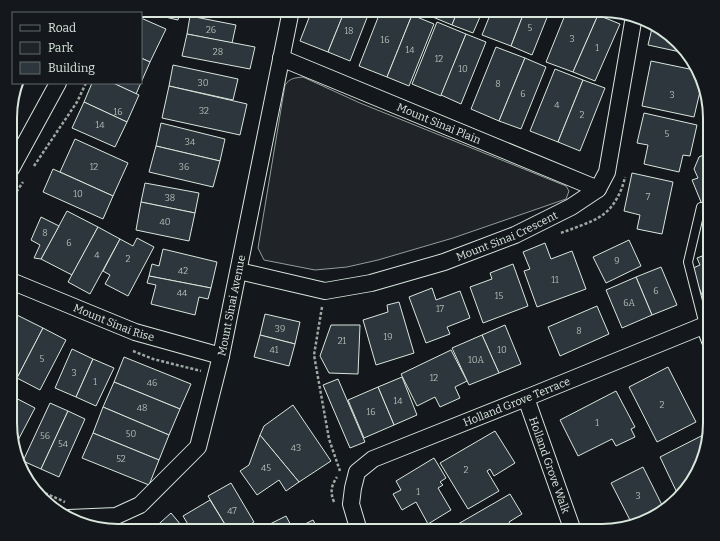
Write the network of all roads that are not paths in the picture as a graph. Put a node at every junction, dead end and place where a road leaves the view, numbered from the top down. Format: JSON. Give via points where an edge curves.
{"nodes":[{"id":1,"x":289,"y":17,"type":"edge"},
{"id":2,"x":633,"y":22,"type":"edge"},
{"id":3,"x":280,"y":58,"type":"junction"},
{"id":4,"x":57,"y":84,"type":"edge"},
{"id":5,"x":17,"y":158,"type":"edge"},
{"id":6,"x":598,"y":188,"type":"junction"},
{"id":7,"x":701,"y":206,"type":"dead end"},
{"id":8,"x":239,"y":271,"type":"junction"},
{"id":9,"x":17,"y":283,"type":"edge"},
{"id":10,"x":703,"y":311,"type":"edge"},
{"id":11,"x":703,"y":326,"type":"edge"},
{"id":12,"x":221,"y":356,"type":"junction"},
{"id":13,"x":526,"y":398,"type":"junction"},
{"id":14,"x":68,"y":510,"type":"edge"},
{"id":15,"x":357,"y":524,"type":"edge"},
{"id":16,"x":571,"y":524,"type":"edge"}],
"edges":[{"from":1,"to":3,"type":"street","name":"Mount Sinai Avenue"},
{"from":2,"to":6,"type":"street","name":"Mount Sinai Crescent","via":[[606,172]]},
{"from":3,"to":6,"type":"street","name":"Mount Sinai Plain"},
{"from":3,"to":8,"type":"street","name":"Mount Sinai Avenue"},
{"from":4,"to":5,"type":"street"},
{"from":6,"to":8,"type":"street","name":"Mount Sinai Crescent","via":[[572,207],[515,235],[444,262],[371,282],[325,291]]},
{"from":7,"to":10,"type":"lane","via":[[688,262]]},
{"from":8,"to":12,"type":"street","name":"Mount Sinai Avenue"},
{"from":9,"to":12,"type":"street","name":"Mount Sinai Rise","via":[[135,332]]},
{"from":11,"to":13,"type":"street","name":"Holland Grove Terrace"},
{"from":12,"to":14,"type":"street","name":"Mount Sinai Avenue","via":[[198,447],[140,505],[116,516]]},
{"from":13,"to":15,"type":"street","name":"Holland Grove Terrace","via":[[373,459],[357,472],[350,504]]},
{"from":13,"to":16,"type":"street","name":"Holland Grove Walk"}]}
